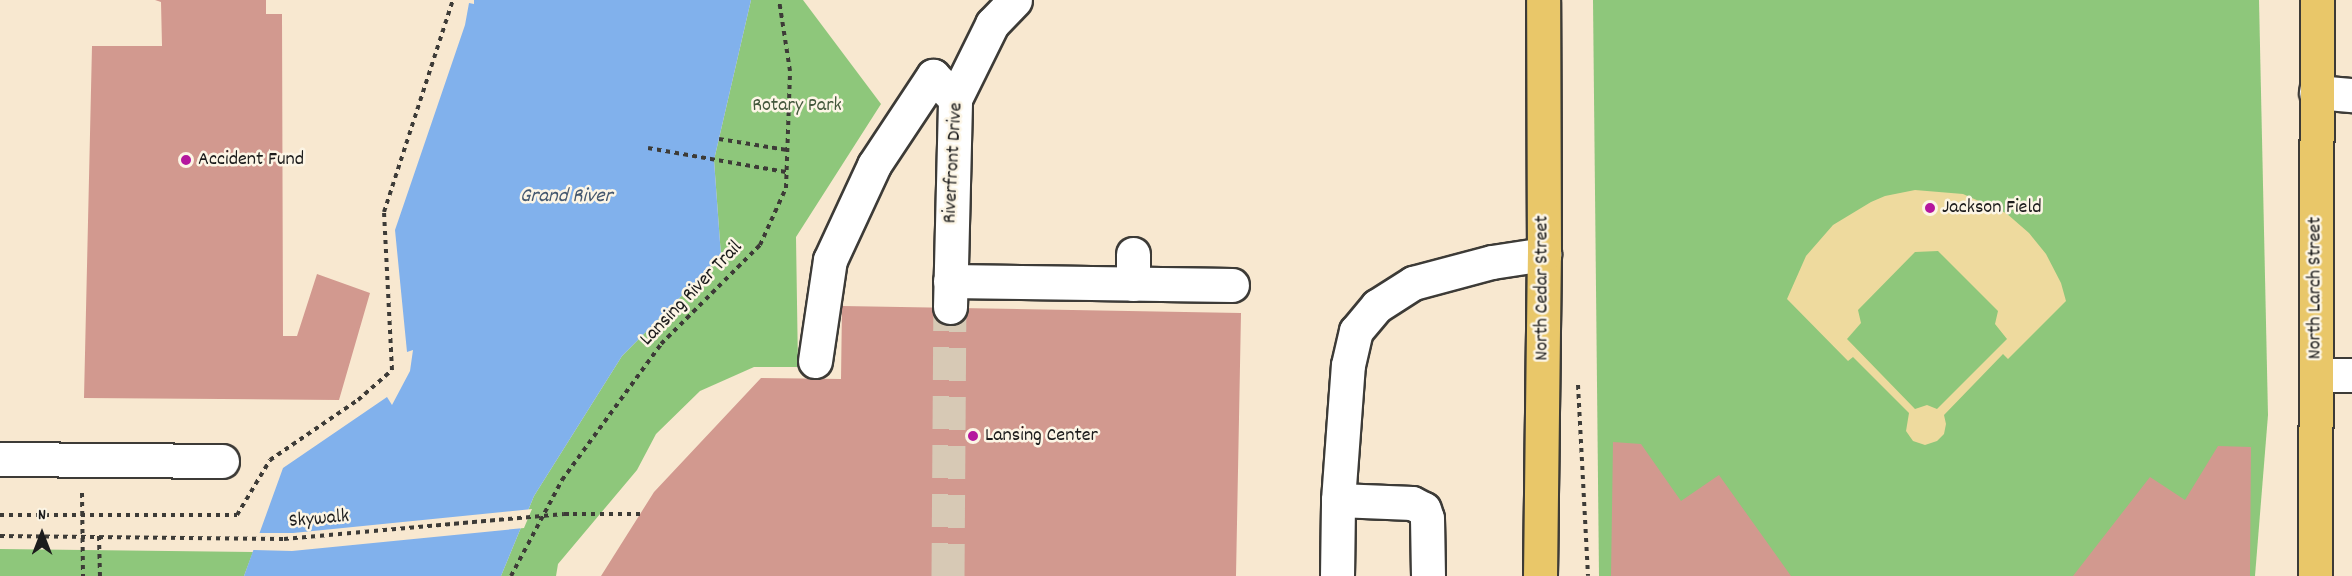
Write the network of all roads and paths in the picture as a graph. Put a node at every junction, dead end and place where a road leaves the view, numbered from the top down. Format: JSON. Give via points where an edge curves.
{"nodes":[{"id":1,"x":453,"y":0,"type":"edge"},
{"id":2,"x":779,"y":0,"type":"edge"},
{"id":3,"x":1015,"y":0,"type":"edge"},
{"id":4,"x":1543,"y":0,"type":"edge"},
{"id":5,"x":2317,"y":0,"type":"edge"},
{"id":6,"x":2316,"y":92,"type":"junction"},
{"id":7,"x":2352,"y":95,"type":"edge"},
{"id":8,"x":955,"y":99,"type":"junction"},
{"id":9,"x":719,"y":139,"type":"dead end"},
{"id":10,"x":648,"y":148,"type":"dead end"},
{"id":11,"x":788,"y":150,"type":"junction"},
{"id":12,"x":787,"y":172,"type":"junction"},
{"id":13,"x":1544,"y":254,"type":"junction"},
{"id":14,"x":1232,"y":285,"type":"dead end"},
{"id":15,"x":815,"y":361,"type":"dead end"},
{"id":16,"x":392,"y":370,"type":"dead end"},
{"id":17,"x":2316,"y":375,"type":"junction"},
{"id":18,"x":2352,"y":375,"type":"edge"},
{"id":19,"x":0,"y":459,"type":"edge"},
{"id":20,"x":222,"y":461,"type":"dead end"},
{"id":21,"x":1338,"y":500,"type":"junction"},
{"id":22,"x":640,"y":514,"type":"dead end"},
{"id":23,"x":83,"y":516,"type":"dead end"},
{"id":24,"x":0,"y":536,"type":"edge"},
{"id":25,"x":99,"y":536,"type":"junction"},
{"id":26,"x":82,"y":576,"type":"edge"},
{"id":27,"x":100,"y":576,"type":"edge"},
{"id":28,"x":511,"y":576,"type":"edge"},
{"id":29,"x":1337,"y":576,"type":"edge"},
{"id":30,"x":1428,"y":576,"type":"edge"},
{"id":31,"x":1540,"y":576,"type":"edge"},
{"id":32,"x":2315,"y":576,"type":"edge"}],
"edges":[{"from":1,"to":16,"type":"path","via":[[384,212]]},
{"from":2,"to":11,"type":"path","name":"Lansing River Trail","via":[[790,71]]},
{"from":3,"to":8,"type":"street","name":"Riverfront Drive","via":[[992,24]]},
{"from":4,"to":13,"type":"main road","name":"North Cedar Street"},
{"from":5,"to":6,"type":"main road","name":"North Larch Street"},
{"from":6,"to":7,"type":"street"},
{"from":6,"to":17,"type":"main road","name":"North Larch Street"},
{"from":8,"to":14,"type":"street","name":"Riverfront Drive","via":[[950,294],[1133,269]]},
{"from":8,"to":15,"type":"street","via":[[933,76],[874,165],[830,260]]},
{"from":9,"to":11,"type":"path"},
{"from":10,"to":12,"type":"path"},
{"from":11,"to":12,"type":"path","name":"Lansing River Trail"},
{"from":12,"to":28,"type":"path","name":"Lansing River Trail","via":[[786,188],[760,245],[661,344],[562,480]]},
{"from":13,"to":21,"type":"street","via":[[1492,262],[1413,283],[1377,306],[1356,331],[1348,365]]},
{"from":13,"to":31,"type":"main road","name":"North Cedar Street"},
{"from":17,"to":18,"type":"street"},
{"from":17,"to":32,"type":"main road","name":"North Larch Street"},
{"from":19,"to":20,"type":"street"},
{"from":21,"to":29,"type":"street"},
{"from":21,"to":30,"type":"street","via":[[1412,503],[1424,509]]},
{"from":22,"to":25,"type":"path","name":"Skywalk","bridge":true,"via":[[564,514],[284,538]]},
{"from":23,"to":26,"type":"path"},
{"from":24,"to":25,"type":"path","name":"Skywalk","bridge":true},
{"from":25,"to":27,"type":"path"}]}
